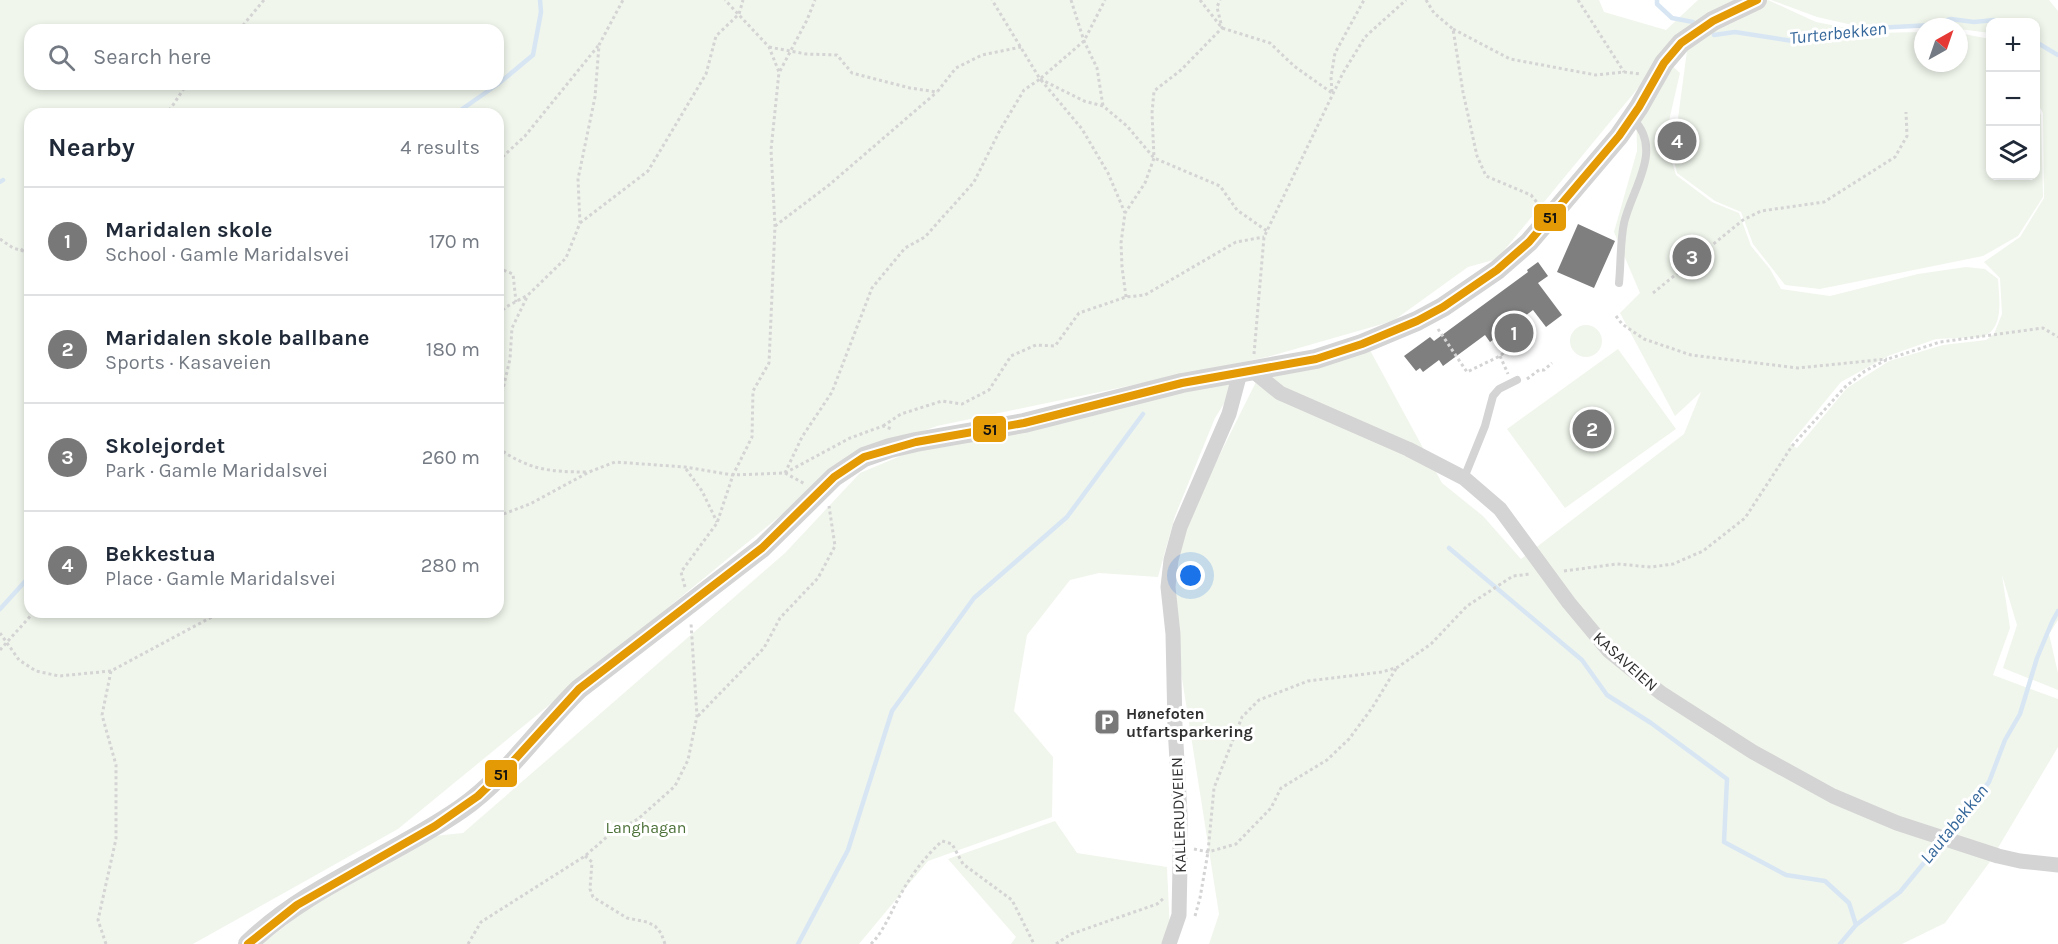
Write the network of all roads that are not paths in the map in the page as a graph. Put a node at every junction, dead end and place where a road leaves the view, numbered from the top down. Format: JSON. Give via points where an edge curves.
{"nodes":[{"id":1,"x":1757,"y":0,"type":"edge"},
{"id":2,"x":1632,"y":118,"type":"junction"},
{"id":3,"x":1619,"y":283,"type":"dead end"},
{"id":4,"x":1247,"y":372,"type":"junction"},
{"id":5,"x":1514,"y":381,"type":"road end"},
{"id":6,"x":1464,"y":478,"type":"junction"},
{"id":7,"x":2058,"y":865,"type":"edge"},
{"id":8,"x":248,"y":944,"type":"edge"},
{"id":9,"x":1169,"y":944,"type":"edge"}],
"edges":[{"from":1,"to":2,"type":"street","via":[[1689,37],[1669,56]]},
{"from":2,"to":3,"type":"lane","via":[[1647,144],[1624,224]]},
{"from":2,"to":4,"type":"street","via":[[1550,218],[1497,270],[1428,315],[1338,352]]},
{"from":4,"to":6,"type":"street","name":"KASAVEIEN","via":[[1280,393]]},
{"from":4,"to":8,"type":"street","via":[[1182,383],[1024,423],[935,437],[864,457],[834,477],[762,548],[579,688],[474,800],[300,903]]},
{"from":4,"to":9,"type":"street","name":"KALLERUDVEIEN","via":[[1180,527],[1168,587],[1180,846],[1179,915]]},
{"from":5,"to":6,"type":"lane","via":[[1493,396]]},
{"from":6,"to":7,"type":"street","name":"KASAVEIEN","via":[[1500,509],[1581,619],[1610,651],[1661,693],[1753,752],[1833,796],[1974,849],[2020,861]]}]}
